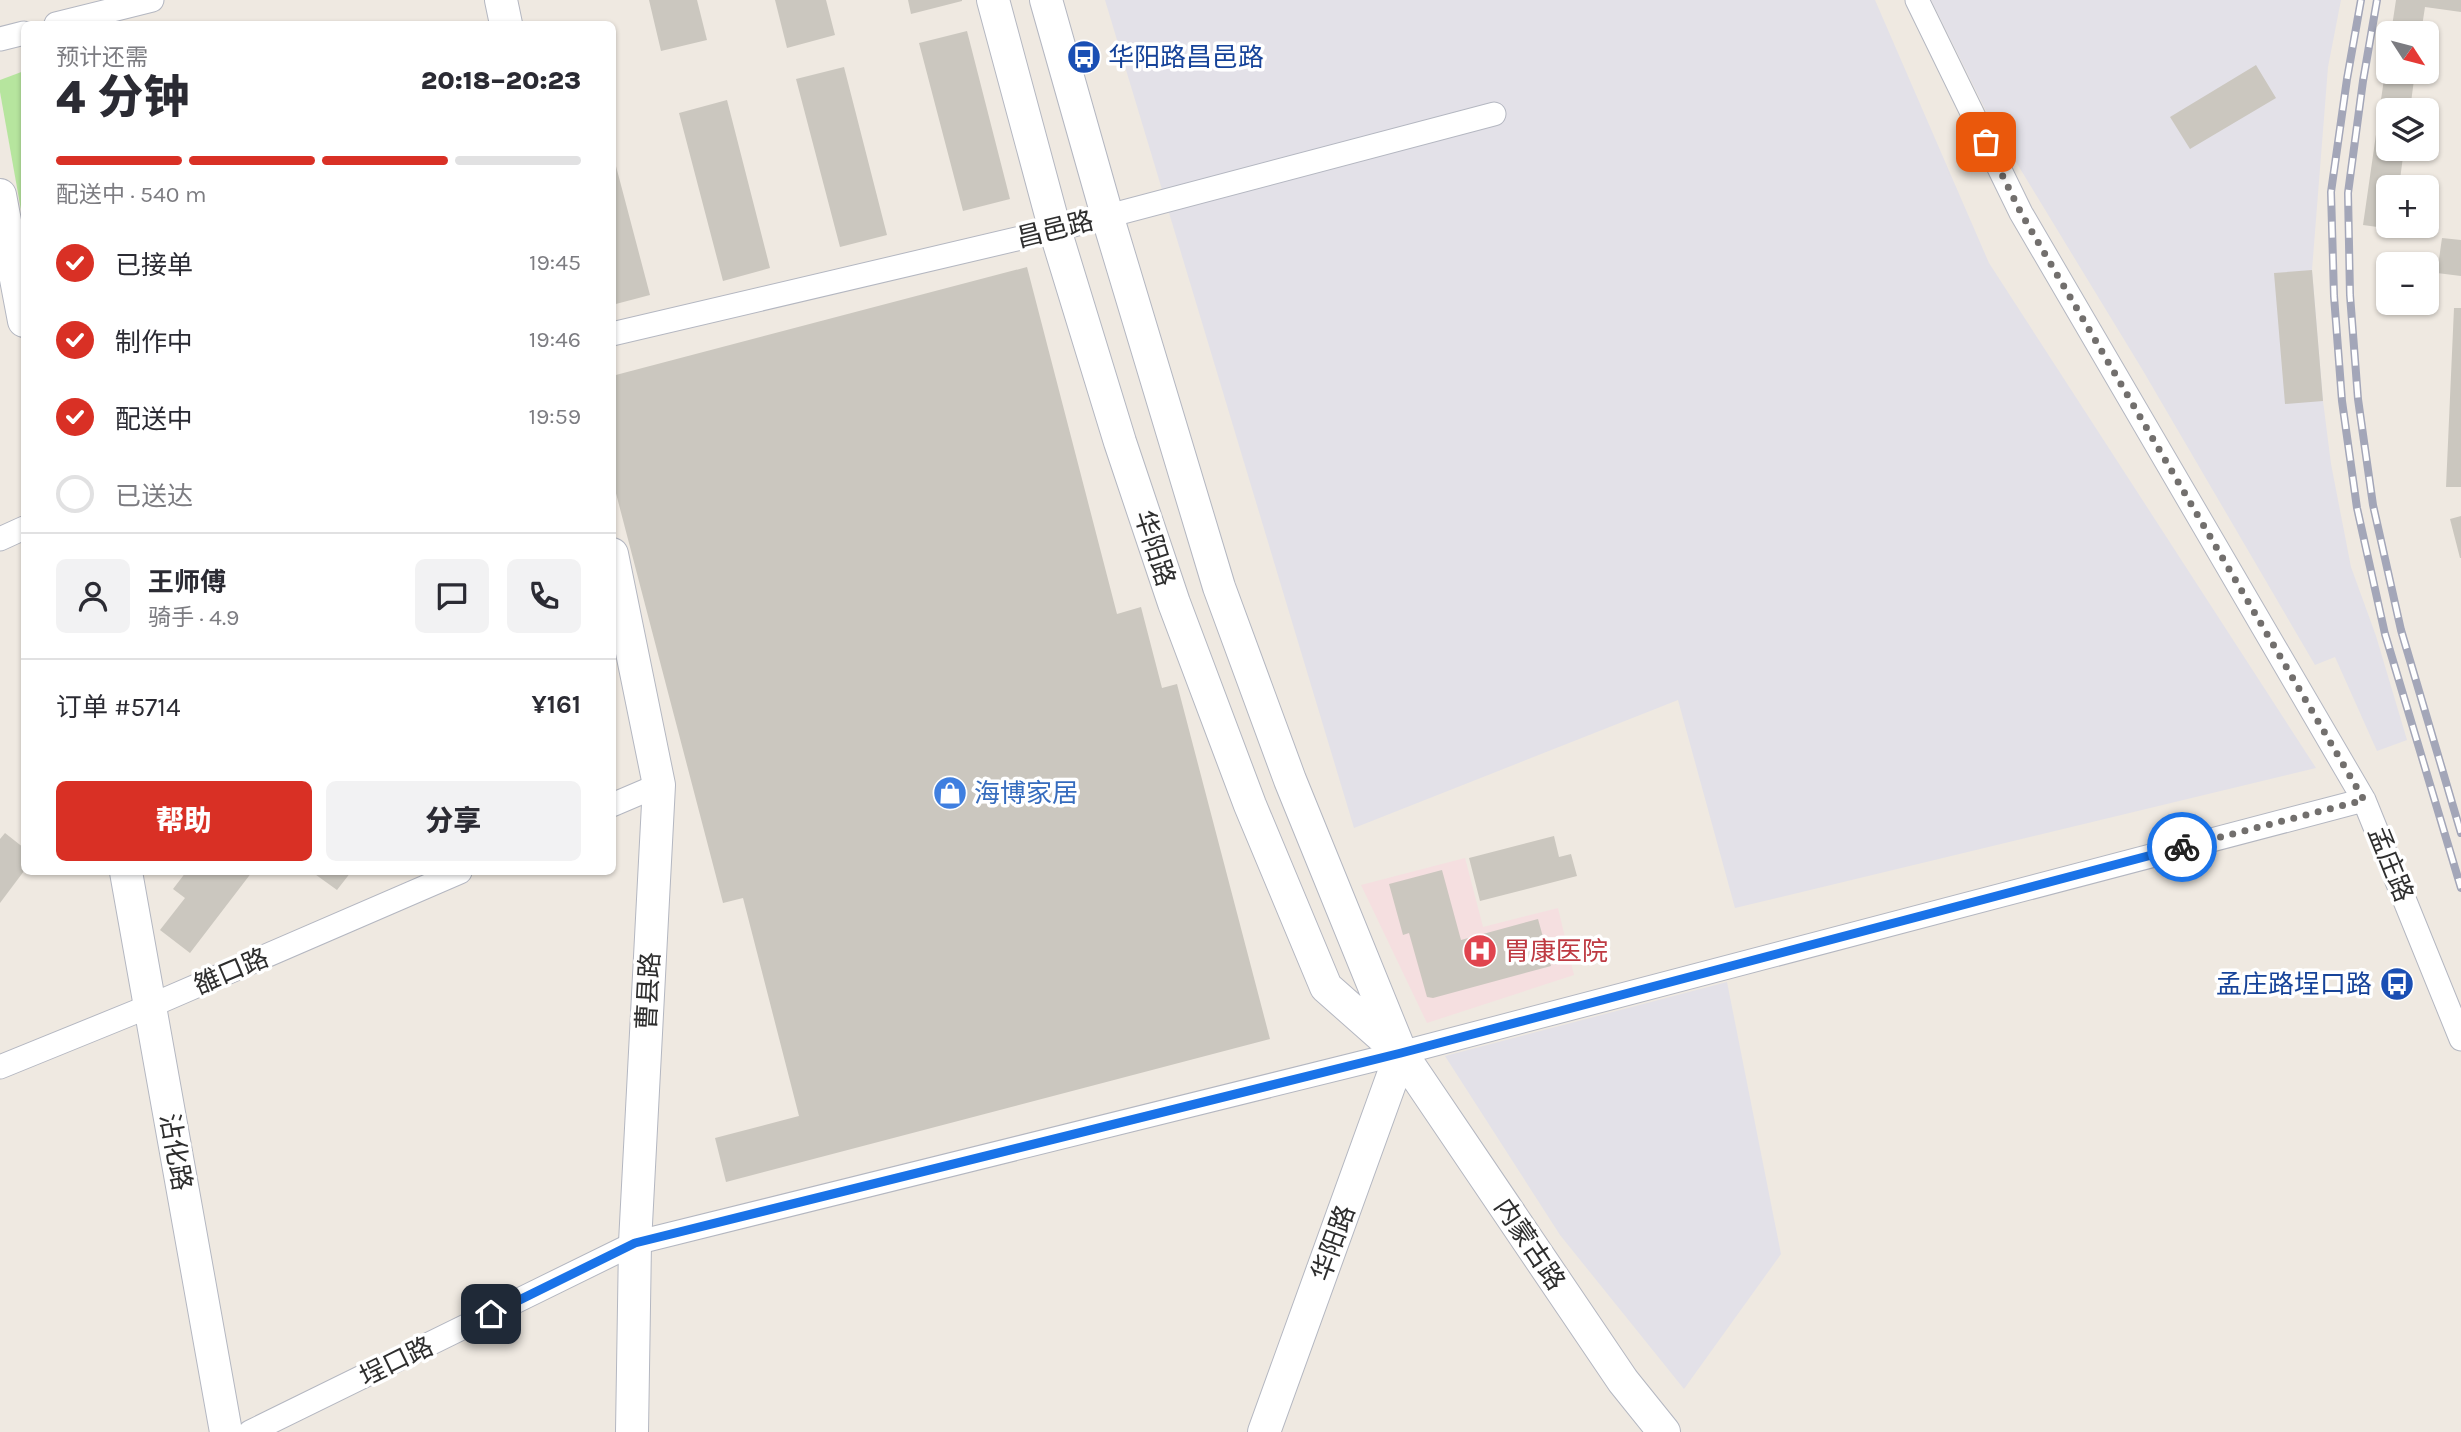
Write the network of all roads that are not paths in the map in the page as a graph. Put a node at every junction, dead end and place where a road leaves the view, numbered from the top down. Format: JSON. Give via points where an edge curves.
{"nodes":[{"id":1,"x":152,"y":0,"type":"edge"},
{"id":2,"x":501,"y":0,"type":"edge"},
{"id":3,"x":993,"y":0,"type":"edge"},
{"id":4,"x":1046,"y":0,"type":"edge"},
{"id":5,"x":1917,"y":0,"type":"edge"},
{"id":6,"x":68,"y":21,"type":"edge"},
{"id":7,"x":505,"y":21,"type":"edge"},
{"id":8,"x":21,"y":34,"type":"edge"},
{"id":9,"x":0,"y":39,"type":"edge"},
{"id":10,"x":1494,"y":114,"type":"dead end"},
{"id":11,"x":0,"y":195,"type":"edge"},
{"id":12,"x":1107,"y":215,"type":"junction"},
{"id":13,"x":1055,"y":230,"type":"junction"},
{"id":14,"x":21,"y":305,"type":"edge"},
{"id":15,"x":616,"y":333,"type":"edge"},
{"id":16,"x":21,"y":529,"type":"edge"},
{"id":17,"x":0,"y":539,"type":"edge"},
{"id":18,"x":616,"y":574,"type":"edge"},
{"id":19,"x":659,"y":785,"type":"junction"},
{"id":20,"x":2364,"y":800,"type":"junction"},
{"id":21,"x":616,"y":803,"type":"edge"},
{"id":22,"x":127,"y":875,"type":"edge"},
{"id":23,"x":453,"y":875,"type":"edge"},
{"id":24,"x":150,"y":1006,"type":"junction"},
{"id":25,"x":2461,"y":1039,"type":"edge"},
{"id":26,"x":1401,"y":1053,"type":"junction"},
{"id":27,"x":0,"y":1067,"type":"edge"},
{"id":28,"x":635,"y":1243,"type":"junction"},
{"id":29,"x":226,"y":1432,"type":"edge"},
{"id":30,"x":250,"y":1432,"type":"edge"},
{"id":31,"x":632,"y":1432,"type":"edge"},
{"id":32,"x":1264,"y":1432,"type":"edge"},
{"id":33,"x":1664,"y":1432,"type":"edge"}],
"edges":[{"from":1,"to":6,"type":"street"},
{"from":2,"to":7,"type":"main road"},
{"from":3,"to":13,"type":"main road","name":"华阳路"},
{"from":4,"to":12,"type":"main road","name":"华阳路"},
{"from":5,"to":20,"type":"street","name":"孟庄路","via":[[2021,213]]},
{"from":8,"to":9,"type":"street"},
{"from":10,"to":12,"type":"street","name":"昌邑路"},
{"from":11,"to":14,"type":"main road"},
{"from":12,"to":13,"type":"street","name":"昌邑路"},
{"from":12,"to":26,"type":"main road","name":"华阳路","via":[[1220,587],[1290,780]]},
{"from":13,"to":15,"type":"street","name":"昌邑路"},
{"from":13,"to":26,"type":"main road","name":"华阳路","via":[[1174,603],[1326,987]]},
{"from":16,"to":17,"type":"street"},
{"from":18,"to":19,"type":"main road","name":"曹县路"},
{"from":19,"to":21,"type":"street"},
{"from":19,"to":28,"type":"main road","name":"曹县路"},
{"from":20,"to":25,"type":"street","name":"孟庄路"},
{"from":20,"to":26,"type":"street","name":"埕口路"},
{"from":22,"to":24,"type":"main road","name":"沾化路"},
{"from":23,"to":24,"type":"street","name":"雒口路"},
{"from":24,"to":27,"type":"street","name":"雒口路"},
{"from":24,"to":29,"type":"main road","name":"沾化路"},
{"from":26,"to":28,"type":"street","name":"埕口路"},
{"from":26,"to":32,"type":"main road","name":"华阳路"},
{"from":26,"to":33,"type":"main road","name":"内蒙古路","via":[[1623,1381]]},
{"from":28,"to":30,"type":"street","name":"埕口路"},
{"from":28,"to":31,"type":"main road","name":"曹县路"}]}
